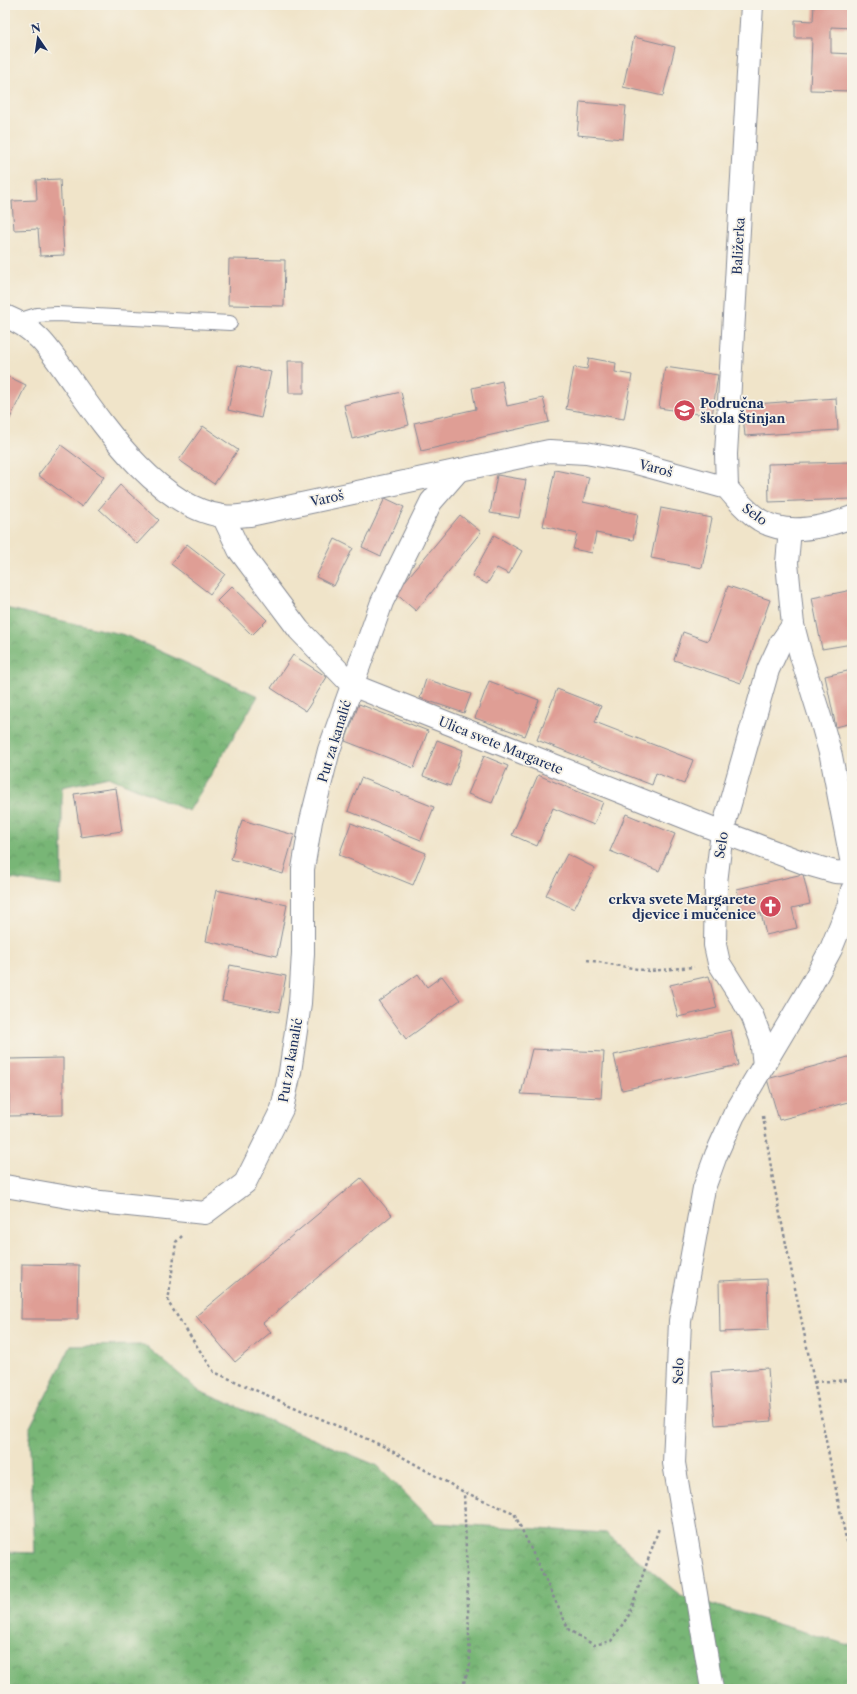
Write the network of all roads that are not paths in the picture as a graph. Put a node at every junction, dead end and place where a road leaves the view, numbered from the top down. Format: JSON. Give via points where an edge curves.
{"nodes":[{"id":1,"x":752,"y":5,"type":"edge"},
{"id":2,"x":11,"y":319,"type":"edge"},
{"id":3,"x":230,"y":323,"type":"dead end"},
{"id":4,"x":458,"y":470,"type":"junction"},
{"id":5,"x":727,"y":488,"type":"junction"},
{"id":6,"x":222,"y":516,"type":"junction"},
{"id":7,"x":852,"y":517,"type":"edge"},
{"id":8,"x":790,"y":529,"type":"junction"},
{"id":9,"x":793,"y":625,"type":"junction"},
{"id":10,"x":352,"y":684,"type":"junction"},
{"id":11,"x":722,"y":832,"type":"junction"},
{"id":12,"x":852,"y":864,"type":"edge"},
{"id":13,"x":852,"y":873,"type":"edge"},
{"id":14,"x":852,"y":890,"type":"edge"},
{"id":15,"x":764,"y":1065,"type":"junction"},
{"id":16,"x":5,"y":1186,"type":"edge"},
{"id":17,"x":712,"y":1689,"type":"edge"}],
"edges":[{"from":1,"to":5,"type":"street","name":"Baližerka","via":[[726,454]]},
{"from":2,"to":3,"type":"lane","via":[[57,314]]},
{"from":2,"to":6,"type":"street","name":"Varoš","via":[[42,340],[124,452],[181,500],[201,510]]},
{"from":4,"to":5,"type":"street","name":"Varoš","via":[[549,451],[586,453],[629,461]]},
{"from":4,"to":6,"type":"street","name":"Varoš","via":[[250,515]]},
{"from":4,"to":10,"type":"street","name":"Put za kanalić","via":[[431,502],[417,528],[382,602]]},
{"from":5,"to":8,"type":"street","name":"Selo","via":[[760,520]]},
{"from":6,"to":10,"type":"street","name":"Ulica svete Margarete","via":[[239,550],[299,630]]},
{"from":7,"to":8,"type":"street","name":"Selo","via":[[814,527]]},
{"from":8,"to":9,"type":"street","via":[[787,563]]},
{"from":9,"to":11,"type":"street","name":"Selo","via":[[780,644],[768,670]]},
{"from":9,"to":12,"type":"street","via":[[831,756]]},
{"from":10,"to":11,"type":"street","name":"Ulica svete Margarete"},
{"from":10,"to":16,"type":"street","name":"Put za kanalić","via":[[329,750],[311,821],[304,862],[304,953],[290,1072],[282,1109],[245,1183],[204,1212],[91,1201]]},
{"from":11,"to":13,"type":"street","name":"Ulica svete Margarete","via":[[807,864],[835,872]]},
{"from":11,"to":15,"type":"street","name":"Selo","via":[[715,891],[714,945],[719,963],[752,1015],[760,1039]]},
{"from":14,"to":15,"type":"street","name":"Selo","via":[[831,949]]},
{"from":15,"to":17,"type":"street","name":"Selo","via":[[734,1115],[704,1188],[680,1321],[674,1463]]}]}
